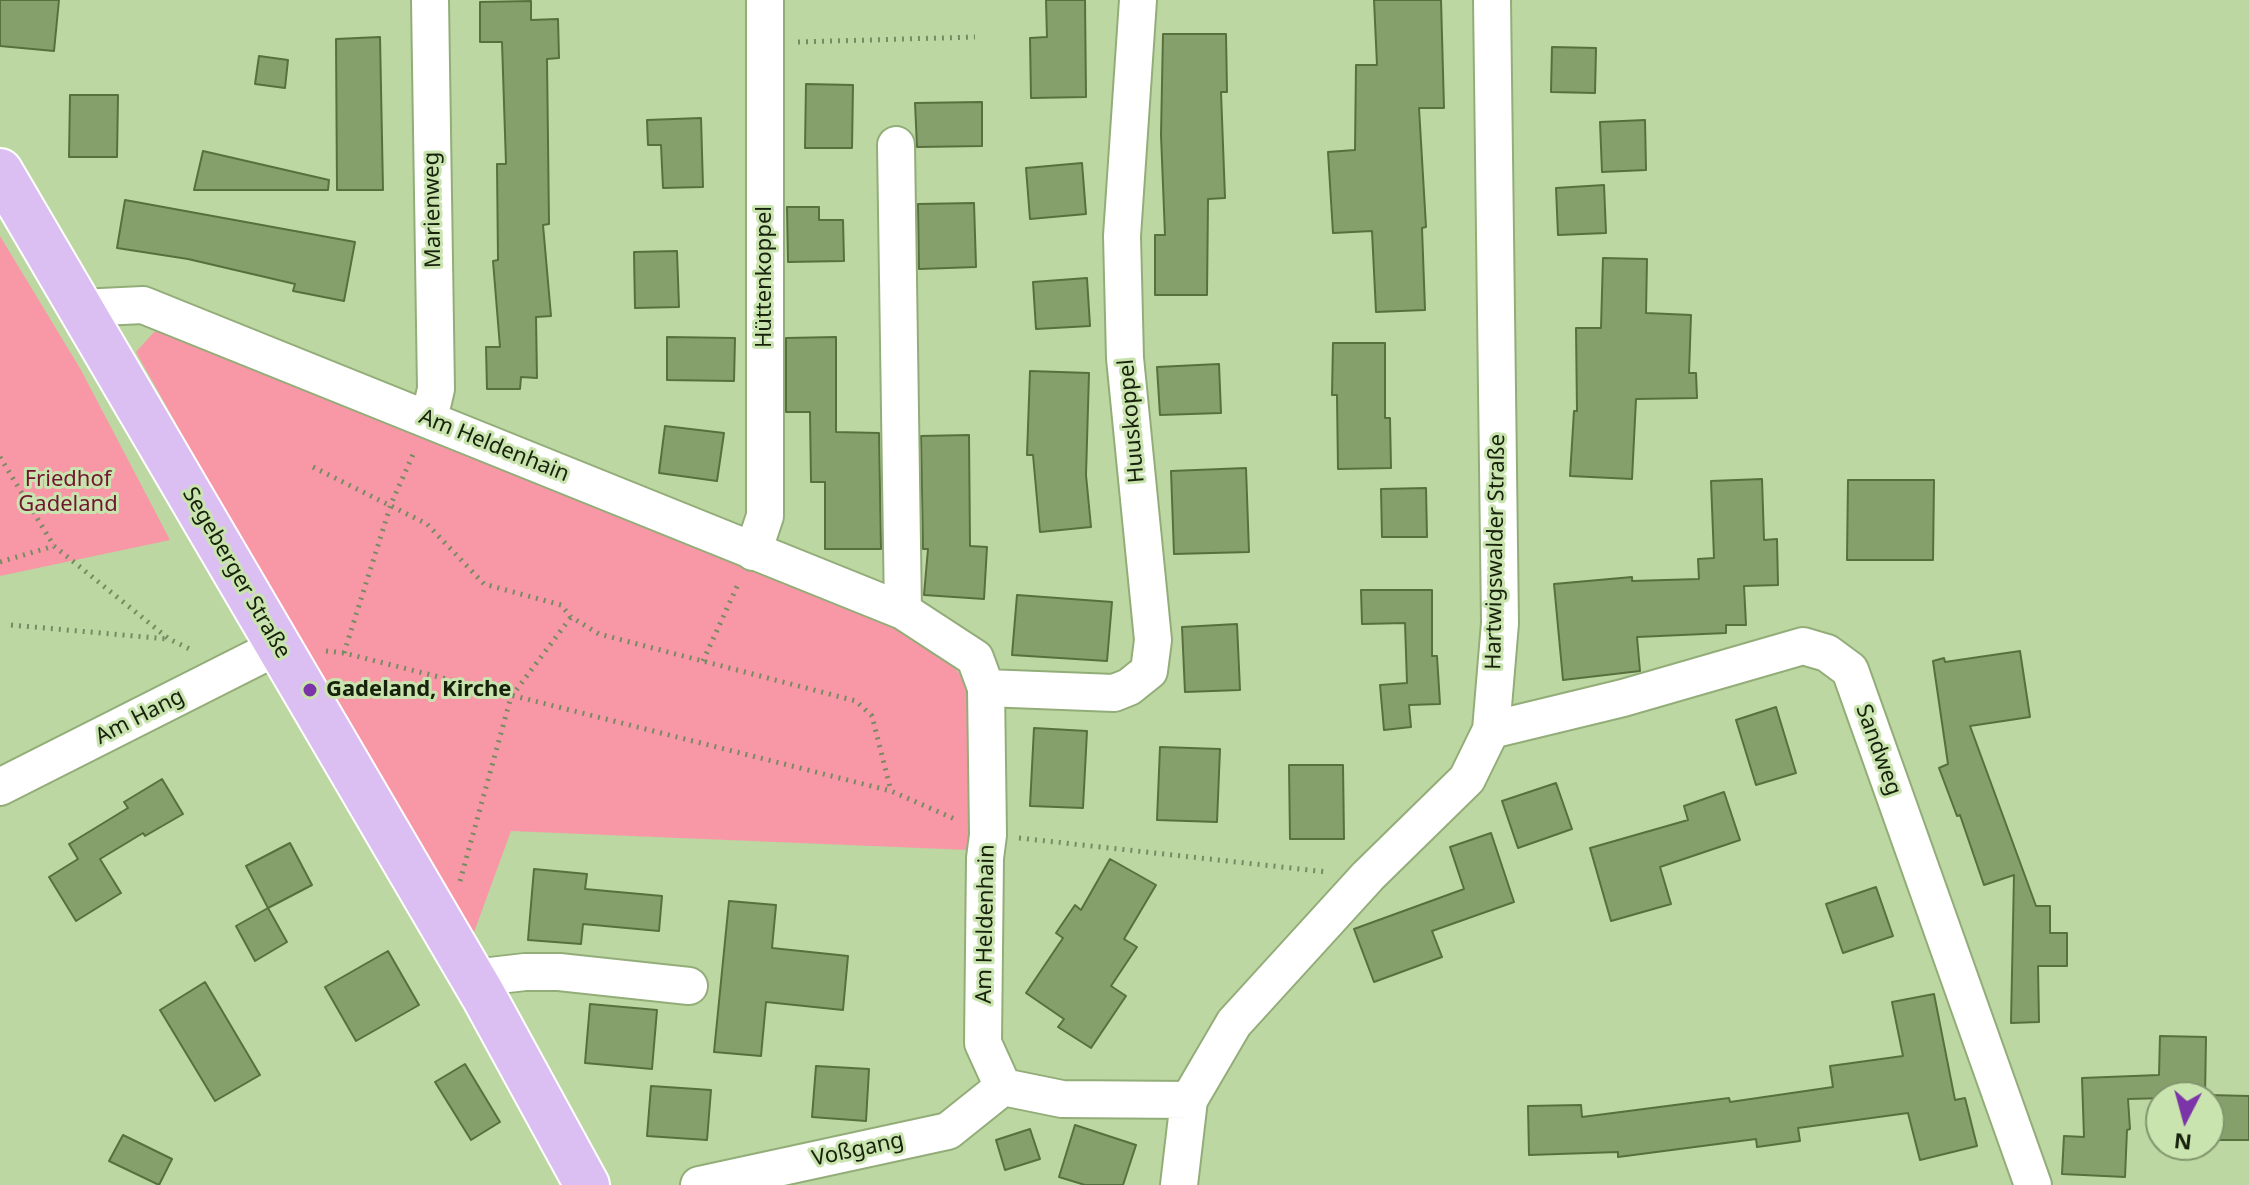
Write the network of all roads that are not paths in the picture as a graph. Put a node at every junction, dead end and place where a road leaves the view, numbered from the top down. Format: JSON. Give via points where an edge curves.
{"nodes":[{"id":1,"x":430,"y":0,"type":"edge"},
{"id":2,"x":765,"y":0,"type":"edge"},
{"id":3,"x":1138,"y":0,"type":"edge"},
{"id":4,"x":1492,"y":0,"type":"edge"},
{"id":5,"x":896,"y":145,"type":"dead end"},
{"id":6,"x":0,"y":171,"type":"edge"},
{"id":7,"x":80,"y":308,"type":"junction"},
{"id":8,"x":429,"y":419,"type":"junction"},
{"id":9,"x":753,"y":552,"type":"junction"},
{"id":10,"x":903,"y":611,"type":"junction"},
{"id":11,"x":279,"y":646,"type":"junction"},
{"id":12,"x":986,"y":688,"type":"junction"},
{"id":13,"x":1491,"y":730,"type":"junction"},
{"id":14,"x":0,"y":787,"type":"edge"},
{"id":15,"x":473,"y":978,"type":"junction"},
{"id":16,"x":689,"y":986,"type":"dead end"},
{"id":17,"x":1003,"y":1087,"type":"junction"},
{"id":18,"x":1189,"y":1100,"type":"junction"},
{"id":19,"x":587,"y":1185,"type":"edge"},
{"id":20,"x":699,"y":1185,"type":"edge"},
{"id":21,"x":1179,"y":1185,"type":"edge"},
{"id":22,"x":2033,"y":1185,"type":"edge"}],
"edges":[{"from":1,"to":8,"type":"street","name":"Marienweg","via":[[436,389]]},
{"from":2,"to":9,"type":"street","name":"Hüttenkoppel","via":[[765,516]]},
{"from":3,"to":12,"type":"street","name":"Huuskoppel","via":[[1122,236],[1125,358],[1153,640],[1149,671],[1114,693]]},
{"from":4,"to":13,"type":"street","name":"Hartwigswalder Straße","via":[[1500,623]]},
{"from":5,"to":10,"type":"street"},
{"from":6,"to":7,"type":"main road","name":"Segeberger Straße"},
{"from":7,"to":8,"type":"street","name":"Am Heldenhain","via":[[143,305]]},
{"from":7,"to":11,"type":"main road","name":"Segeberger Straße"},
{"from":8,"to":9,"type":"street","name":"Am Heldenhain"},
{"from":9,"to":10,"type":"street","name":"Am Heldenhain"},
{"from":10,"to":12,"type":"street","name":"Am Heldenhain","via":[[975,658]]},
{"from":11,"to":14,"type":"street","name":"Am Hang"},
{"from":11,"to":15,"type":"main road","name":"Segeberger Straße"},
{"from":12,"to":17,"type":"street","name":"Am Heldenhain","via":[[983,1043]]},
{"from":13,"to":18,"type":"street","name":"Hartwigswalder Straße","via":[[1467,779],[1368,876],[1234,1023]]},
{"from":13,"to":22,"type":"street","name":"Sandweg","via":[[1803,646],[1827,653],[1850,670]]},
{"from":15,"to":16,"type":"street","via":[[559,972]]},
{"from":15,"to":19,"type":"main road","name":"Segeberger Straße"},
{"from":17,"to":18,"type":"street","via":[[1062,1099]]},
{"from":17,"to":20,"type":"street","name":"Voßgang","via":[[948,1131]]},
{"from":18,"to":21,"type":"street","name":"Hartwigswalder Straße"}]}
